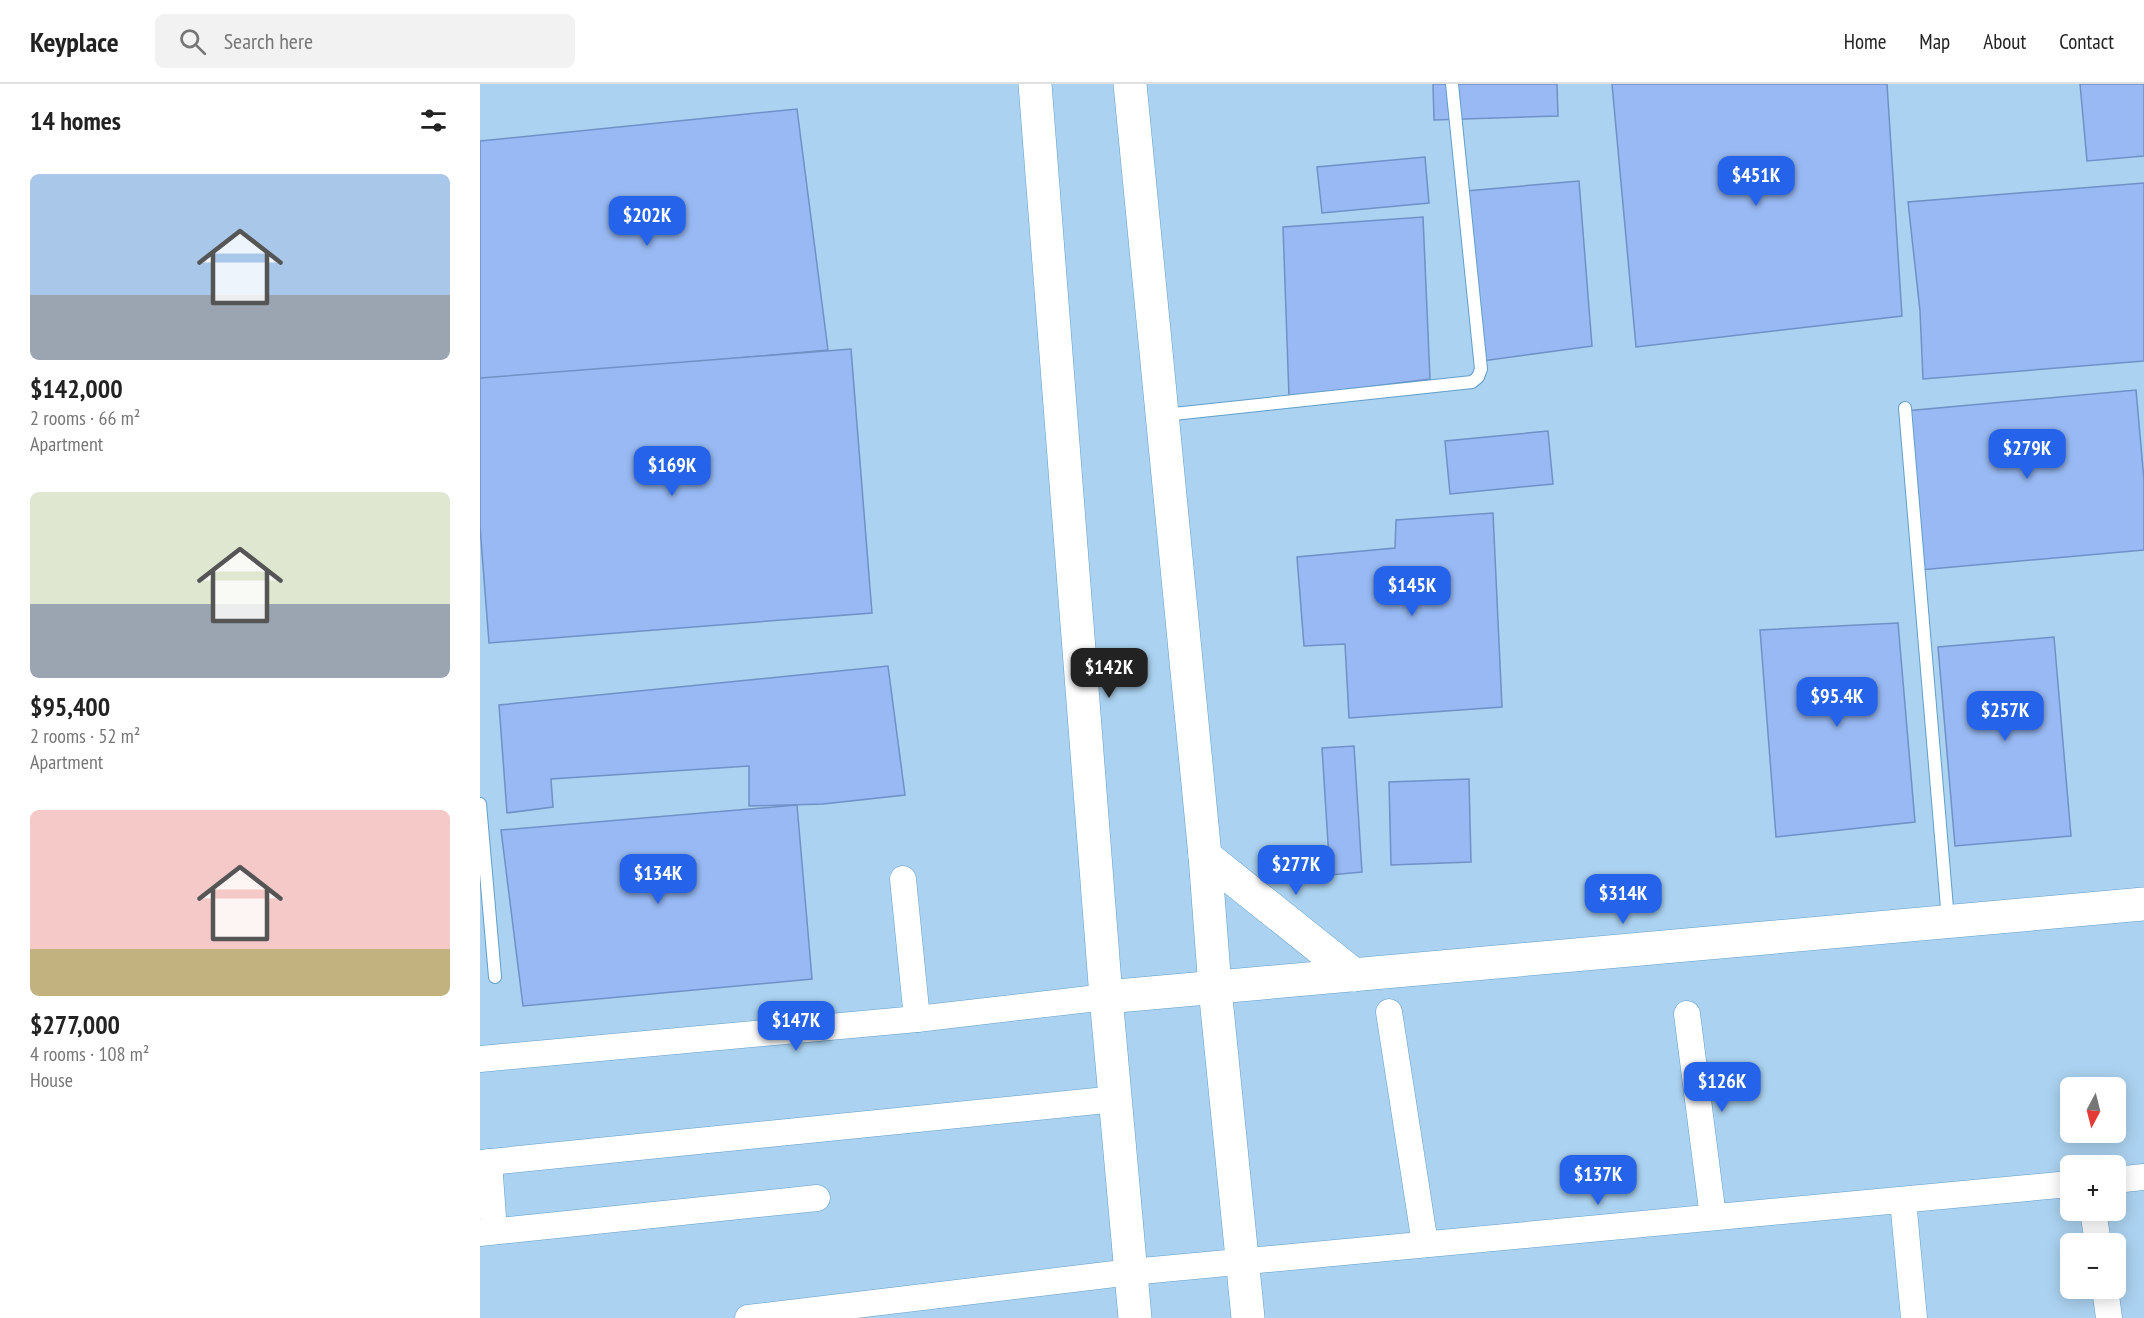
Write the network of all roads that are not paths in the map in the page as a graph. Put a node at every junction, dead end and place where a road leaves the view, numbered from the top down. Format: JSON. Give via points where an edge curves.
{"nodes":[{"id":1,"x":1035,"y":84,"type":"edge"},
{"id":2,"x":1130,"y":84,"type":"edge"},
{"id":3,"x":1452,"y":84,"type":"edge"},
{"id":4,"x":1905,"y":408,"type":"dead end"},
{"id":5,"x":1163,"y":415,"type":"junction"},
{"id":6,"x":480,"y":804,"type":"edge"},
{"id":7,"x":1205,"y":856,"type":"junction"},
{"id":8,"x":903,"y":879,"type":"dead end"},
{"id":9,"x":2144,"y":904,"type":"edge"},
{"id":10,"x":1948,"y":921,"type":"junction"},
{"id":11,"x":1354,"y":975,"type":"junction"},
{"id":12,"x":495,"y":977,"type":"dead end"},
{"id":13,"x":1215,"y":988,"type":"junction"},
{"id":14,"x":1106,"y":997,"type":"junction"},
{"id":15,"x":1389,"y":1012,"type":"dead end"},
{"id":16,"x":1687,"y":1014,"type":"dead end"},
{"id":17,"x":917,"y":1019,"type":"junction"},
{"id":18,"x":480,"y":1059,"type":"edge"},
{"id":19,"x":1116,"y":1099,"type":"junction"},
{"id":20,"x":484,"y":1162,"type":"edge"},
{"id":21,"x":2144,"y":1177,"type":"edge"},
{"id":22,"x":2126,"y":1179,"type":"edge"},
{"id":23,"x":2060,"y":1185,"type":"edge"},
{"id":24,"x":817,"y":1198,"type":"dead end"},
{"id":25,"x":1903,"y":1200,"type":"junction"},
{"id":26,"x":1713,"y":1217,"type":"junction"},
{"id":27,"x":487,"y":1232,"type":"edge"},
{"id":28,"x":1425,"y":1244,"type":"junction"},
{"id":29,"x":1243,"y":1261,"type":"junction"},
{"id":30,"x":1131,"y":1272,"type":"junction"},
{"id":31,"x":2106,"y":1299,"type":"edge"},
{"id":32,"x":748,"y":1318,"type":"edge"},
{"id":33,"x":1135,"y":1318,"type":"edge"},
{"id":34,"x":1248,"y":1318,"type":"edge"},
{"id":35,"x":1914,"y":1318,"type":"edge"},
{"id":36,"x":2109,"y":1318,"type":"edge"}],
"edges":[{"from":1,"to":14,"type":"street"},
{"from":2,"to":5,"type":"street"},
{"from":3,"to":5,"type":"lane","via":[[1481,369],[1478,377],[1472,382]]},
{"from":4,"to":10,"type":"lane"},
{"from":5,"to":7,"type":"street"},
{"from":6,"to":12,"type":"lane"},
{"from":7,"to":11,"type":"street"},
{"from":7,"to":13,"type":"street"},
{"from":8,"to":17,"type":"street"},
{"from":9,"to":10,"type":"street"},
{"from":10,"to":11,"type":"street"},
{"from":11,"to":13,"type":"street"},
{"from":13,"to":14,"type":"street"},
{"from":13,"to":29,"type":"street"},
{"from":14,"to":17,"type":"street"},
{"from":14,"to":19,"type":"street"},
{"from":15,"to":28,"type":"street"},
{"from":16,"to":26,"type":"street"},
{"from":17,"to":18,"type":"street"},
{"from":19,"to":20,"type":"street"},
{"from":19,"to":30,"type":"street"},
{"from":20,"to":27,"type":"street"},
{"from":21,"to":22,"type":"street"},
{"from":23,"to":25,"type":"street"},
{"from":24,"to":27,"type":"street"},
{"from":25,"to":26,"type":"street"},
{"from":25,"to":35,"type":"street"},
{"from":26,"to":28,"type":"street"},
{"from":28,"to":29,"type":"street"},
{"from":29,"to":30,"type":"street"},
{"from":29,"to":34,"type":"street"},
{"from":30,"to":32,"type":"street"},
{"from":30,"to":33,"type":"street"},
{"from":31,"to":36,"type":"street"}]}
